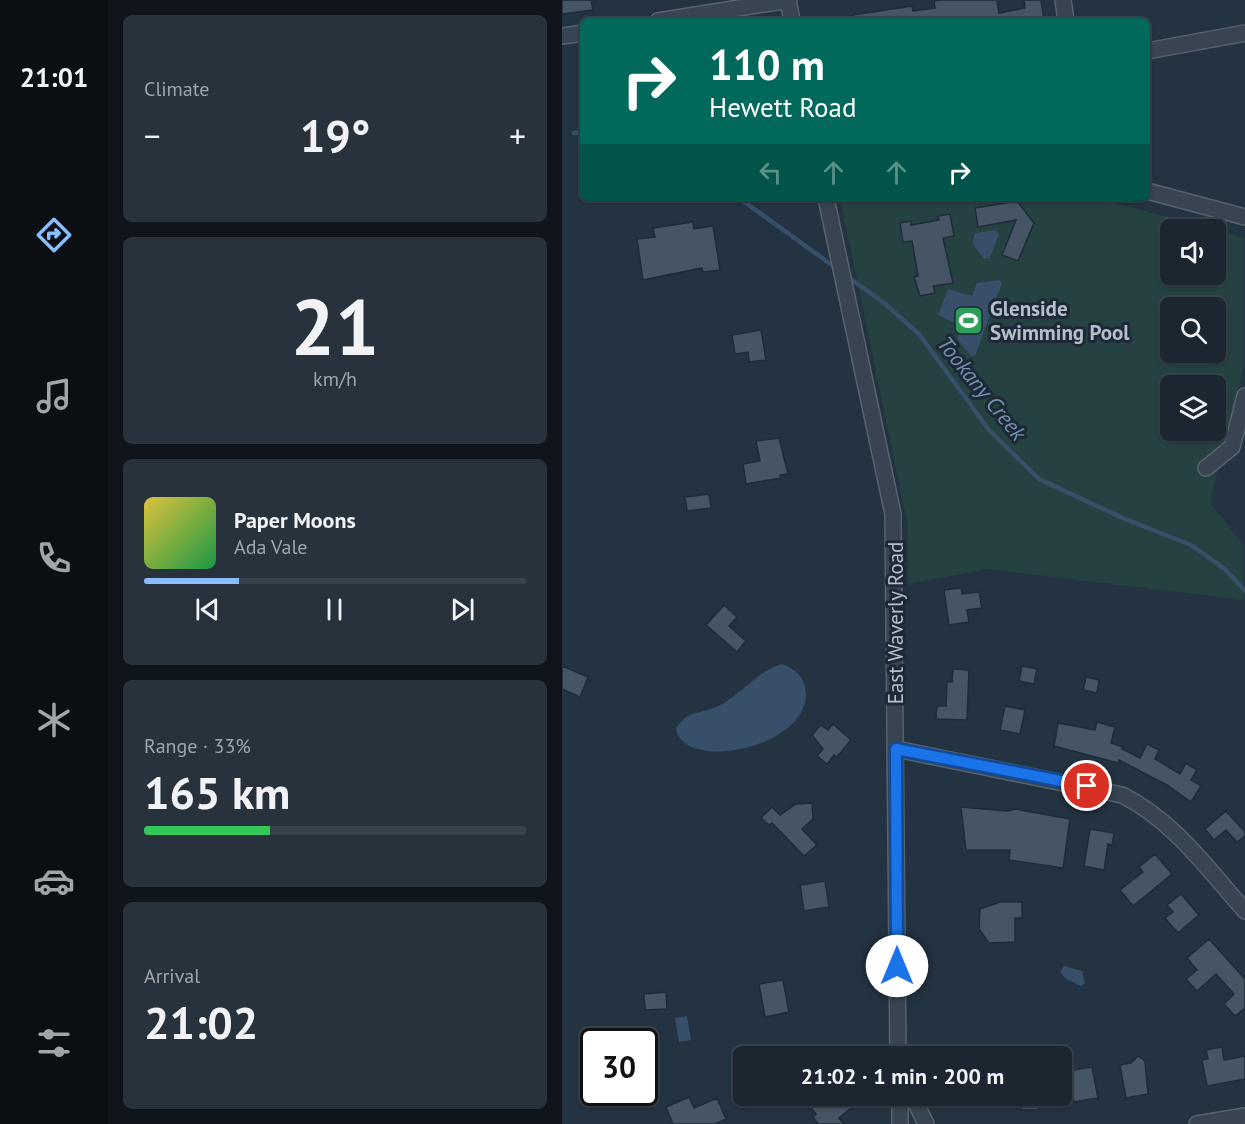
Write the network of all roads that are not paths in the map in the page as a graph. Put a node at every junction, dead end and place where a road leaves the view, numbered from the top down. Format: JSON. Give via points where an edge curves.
{"nodes":[{"id":1,"x":789,"y":0,"type":"edge"},
{"id":2,"x":1063,"y":0,"type":"edge"},
{"id":3,"x":677,"y":18,"type":"edge"},
{"id":4,"x":792,"y":18,"type":"edge"},
{"id":5,"x":1066,"y":18,"type":"edge"},
{"id":6,"x":580,"y":33,"type":"edge"},
{"id":7,"x":1244,"y":33,"type":"edge"},
{"id":8,"x":562,"y":36,"type":"edge"},
{"id":9,"x":1150,"y":50,"type":"edge"},
{"id":10,"x":1150,"y":192,"type":"edge"},
{"id":11,"x":827,"y":201,"type":"edge"},
{"id":12,"x":1244,"y":217,"type":"edge"},
{"id":13,"x":1244,"y":396,"type":"edge"},
{"id":14,"x":1206,"y":468,"type":"dead end"},
{"id":15,"x":896,"y":749,"type":"junction"},
{"id":16,"x":1244,"y":911,"type":"edge"},
{"id":17,"x":898,"y":1046,"type":"edge"},
{"id":18,"x":900,"y":1106,"type":"edge"},
{"id":19,"x":917,"y":1106,"type":"edge"},
{"id":20,"x":1244,"y":1116,"type":"edge"},
{"id":21,"x":900,"y":1124,"type":"edge"},
{"id":22,"x":926,"y":1124,"type":"edge"},
{"id":23,"x":1197,"y":1124,"type":"edge"}],
"edges":[{"from":1,"to":3,"type":"street"},
{"from":1,"to":4,"type":"street"},
{"from":2,"to":5,"type":"street"},
{"from":6,"to":8,"type":"street"},
{"from":7,"to":9,"type":"street"},
{"from":10,"to":12,"type":"street"},
{"from":11,"to":15,"type":"street","name":"East Waverly Road","via":[[893,514]]},
{"from":13,"to":14,"type":"street","via":[[1232,447]]},
{"from":15,"to":16,"type":"street","via":[[1122,795],[1151,811],[1179,835]]},
{"from":15,"to":17,"type":"street","name":"East Waverly Road"},
{"from":18,"to":21,"type":"street"},
{"from":19,"to":22,"type":"street"},
{"from":20,"to":23,"type":"street"}]}
